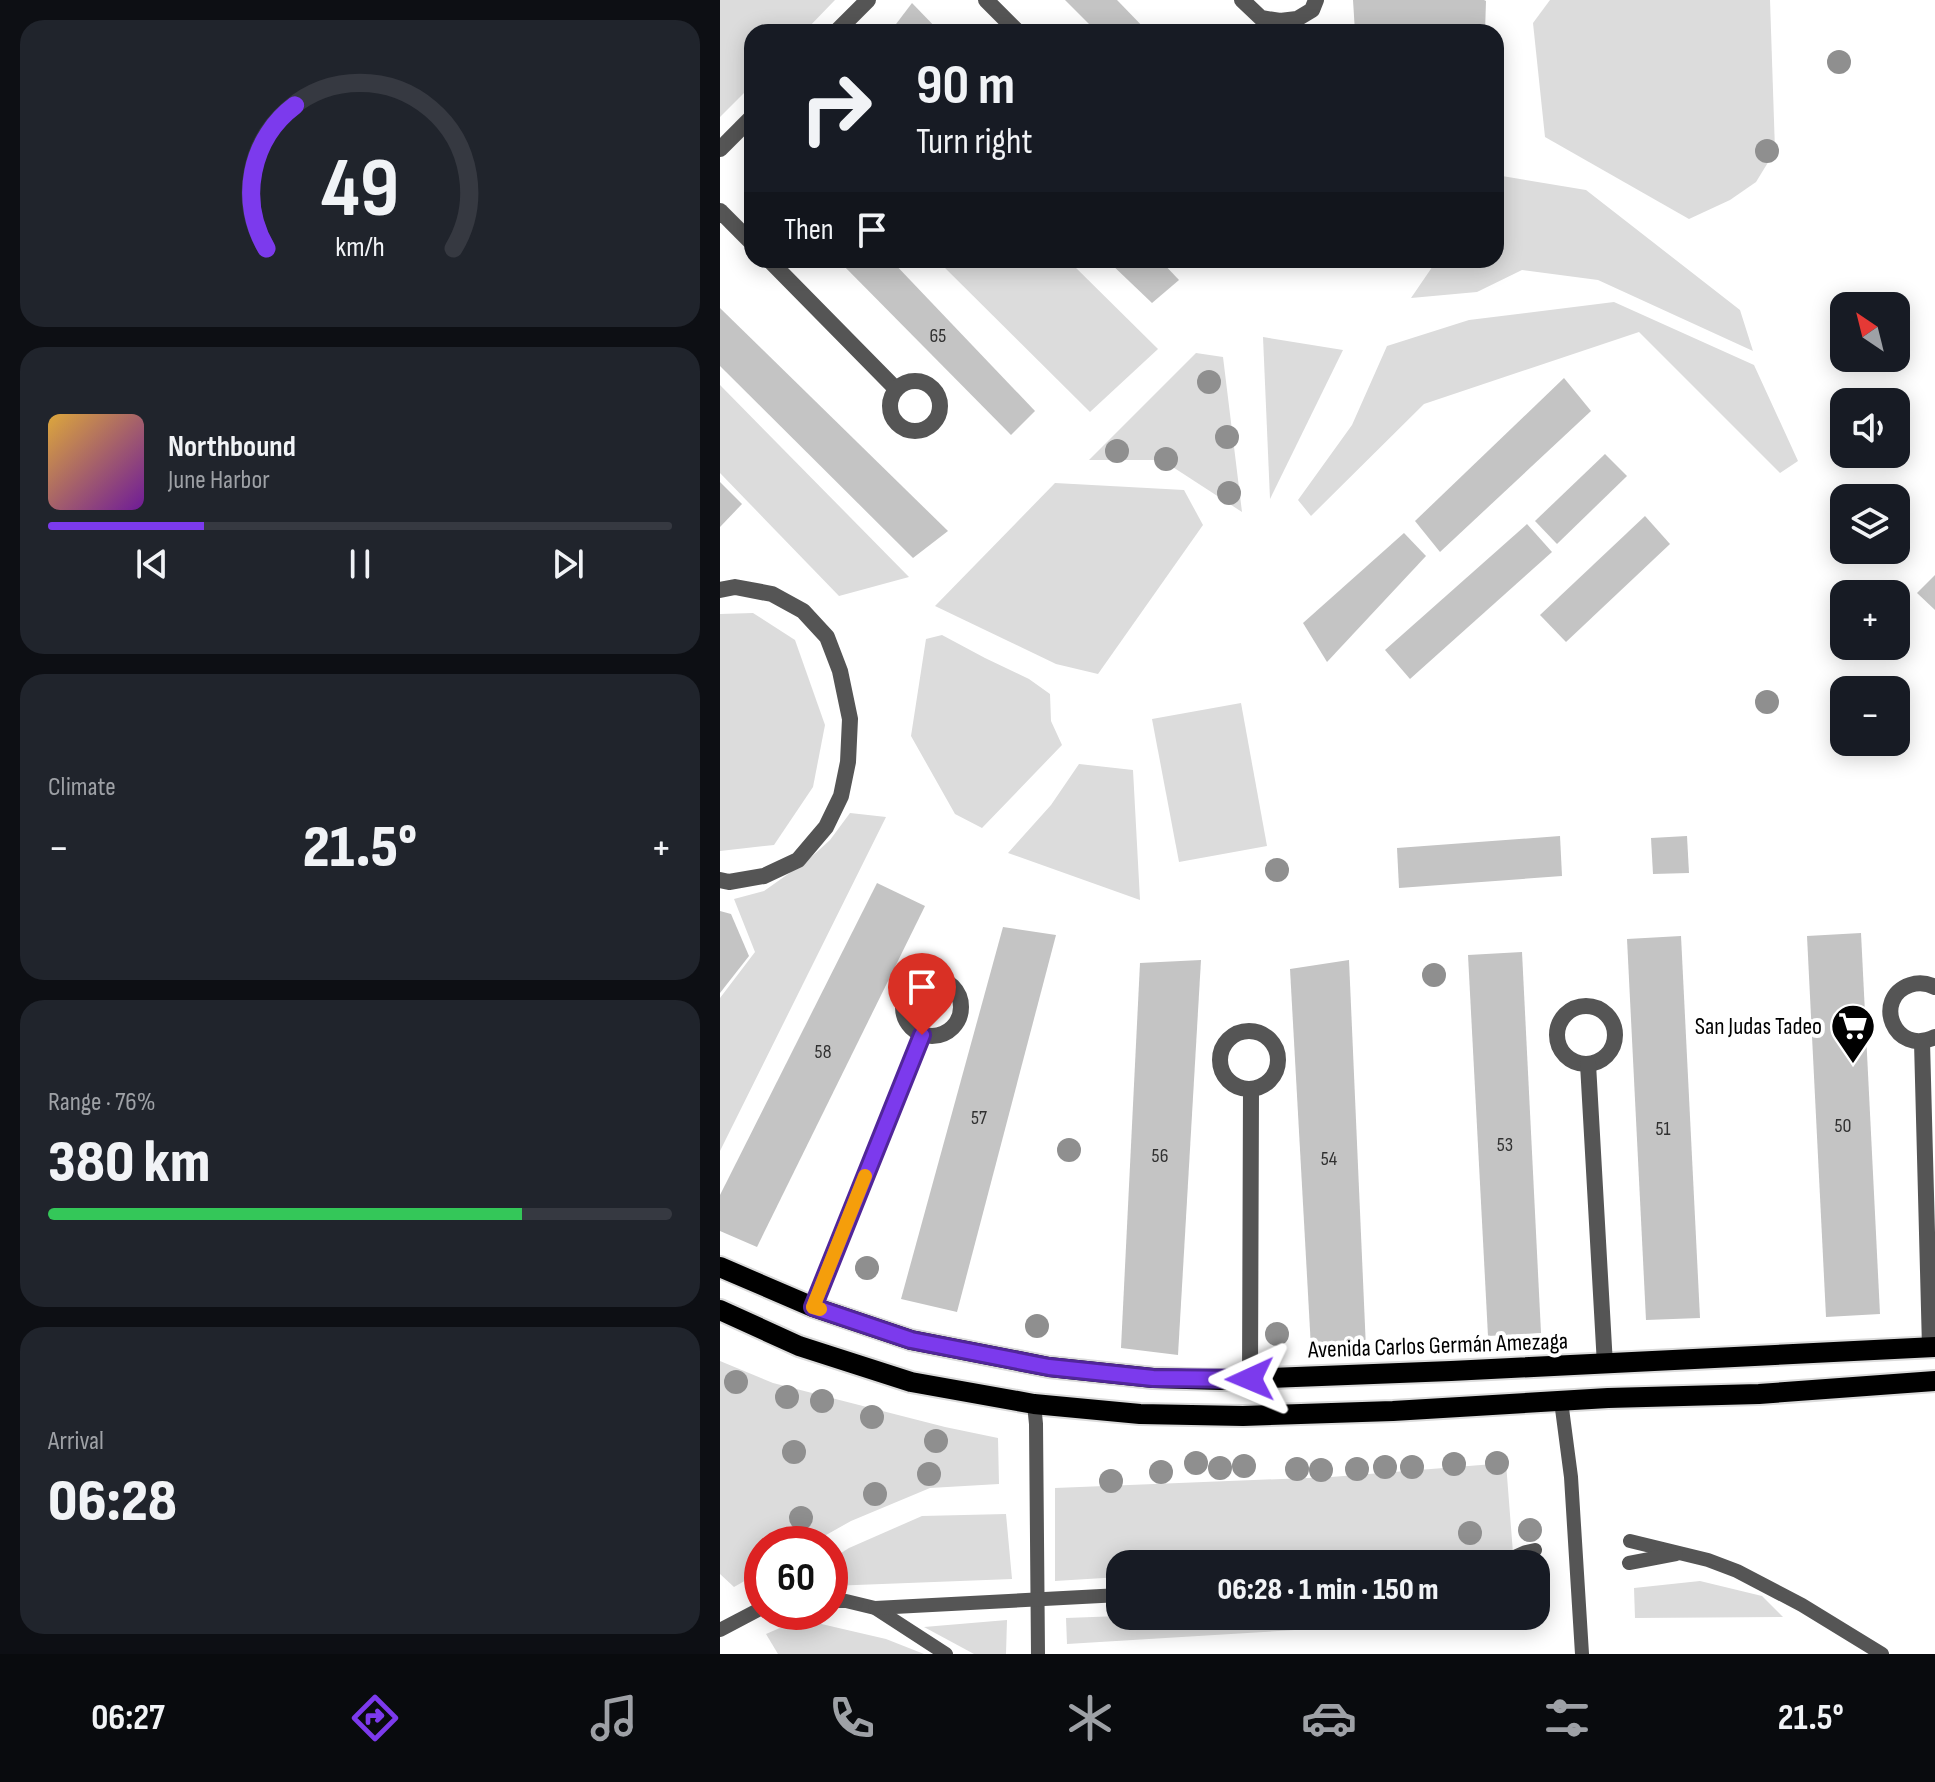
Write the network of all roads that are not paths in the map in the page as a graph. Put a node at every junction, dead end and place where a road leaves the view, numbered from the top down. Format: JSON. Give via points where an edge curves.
{"nodes":[{"id":1,"x":868,"y":0,"type":"edge"},
{"id":2,"x":986,"y":0,"type":"edge"},
{"id":3,"x":1242,"y":0,"type":"edge"},
{"id":4,"x":1316,"y":0,"type":"edge"},
{"id":5,"x":844,"y":24,"type":"edge"},
{"id":6,"x":1010,"y":24,"type":"edge"},
{"id":7,"x":744,"y":125,"type":"edge"},
{"id":8,"x":720,"y":149,"type":"edge"},
{"id":9,"x":720,"y":211,"type":"edge"},
{"id":10,"x":744,"y":235,"type":"edge"},
{"id":11,"x":777,"y":268,"type":"edge"},
{"id":12,"x":896,"y":389,"type":"dead end"},
{"id":13,"x":720,"y":590,"type":"edge"},
{"id":14,"x":720,"y":880,"type":"edge"},
{"id":15,"x":1935,"y":987,"type":"edge"},
{"id":16,"x":922,"y":1035,"type":"dead end"},
{"id":17,"x":1929,"y":1040,"type":"edge"},
{"id":18,"x":1588,"y":1064,"type":"dead end"},
{"id":19,"x":1251,"y":1089,"type":"dead end"},
{"id":20,"x":720,"y":1267,"type":"edge"},
{"id":21,"x":813,"y":1307,"type":"junction"},
{"id":22,"x":720,"y":1310,"type":"edge"},
{"id":23,"x":1933,"y":1347,"type":"edge"},
{"id":24,"x":1605,"y":1365,"type":"junction"},
{"id":25,"x":1250,"y":1379,"type":"junction"},
{"id":26,"x":1935,"y":1381,"type":"edge"},
{"id":27,"x":1608,"y":1398,"type":"junction"},
{"id":28,"x":1561,"y":1401,"type":"junction"},
{"id":29,"x":1034,"y":1404,"type":"junction"},
{"id":30,"x":1630,"y":1541,"type":"dead end"},
{"id":31,"x":1676,"y":1554,"type":"junction"},
{"id":32,"x":1629,"y":1563,"type":"dead end"},
{"id":33,"x":1106,"y":1596,"type":"edge"},
{"id":34,"x":848,"y":1601,"type":"edge"},
{"id":35,"x":1037,"y":1601,"type":"junction"},
{"id":36,"x":875,"y":1608,"type":"junction"},
{"id":37,"x":744,"y":1617,"type":"edge"},
{"id":38,"x":720,"y":1630,"type":"edge"},
{"id":39,"x":946,"y":1654,"type":"edge"},
{"id":40,"x":1038,"y":1654,"type":"edge"},
{"id":41,"x":1582,"y":1654,"type":"edge"},
{"id":42,"x":1882,"y":1654,"type":"edge"}],
"edges":[{"from":1,"to":5,"type":"street"},
{"from":2,"to":6,"type":"street"},
{"from":3,"to":4,"type":"street","via":[[1261,18],[1280,21],[1297,19],[1312,10]]},
{"from":7,"to":8,"type":"street"},
{"from":9,"to":10,"type":"street"},
{"from":11,"to":12,"type":"street"},
{"from":13,"to":14,"type":"street","via":[[735,587],[772,594],[803,611],[827,637],[850,719],[841,796],[826,827],[798,860],[764,876]]},
{"from":15,"to":17,"type":"street","via":[[1920,983],[1903,988],[1890,1013],[1897,1031],[1912,1041]]},
{"from":16,"to":21,"type":"street"},
{"from":17,"to":23,"type":"street"},
{"from":18,"to":24,"type":"street"},
{"from":19,"to":25,"type":"street"},
{"from":20,"to":21,"type":"main road","name":"Avenida Carlos Germán Amezaga"},
{"from":21,"to":25,"type":"main road","name":"Avenida Carlos Germán Amezaga","via":[[911,1340],[1040,1365],[1153,1378]]},
{"from":22,"to":29,"type":"main road","via":[[799,1346],[911,1382]]},
{"from":23,"to":24,"type":"main road","name":"Avenida Carlos Germán Amezaga"},
{"from":24,"to":25,"type":"main road","name":"Avenida Carlos Germán Amezaga"},
{"from":24,"to":27,"type":"main road"},
{"from":26,"to":27,"type":"main road","via":[[1733,1396]]},
{"from":27,"to":28,"type":"main road"},
{"from":28,"to":29,"type":"main road","via":[[1243,1416]]},
{"from":28,"to":41,"type":"lane"},
{"from":29,"to":35,"type":"lane"},
{"from":30,"to":31,"type":"lane"},
{"from":31,"to":32,"type":"lane"},
{"from":31,"to":42,"type":"lane","via":[[1737,1571]]},
{"from":33,"to":35,"type":"lane"},
{"from":34,"to":36,"type":"lane"},
{"from":35,"to":36,"type":"lane"},
{"from":35,"to":40,"type":"lane"},
{"from":36,"to":39,"type":"lane"},
{"from":37,"to":38,"type":"lane"}]}
